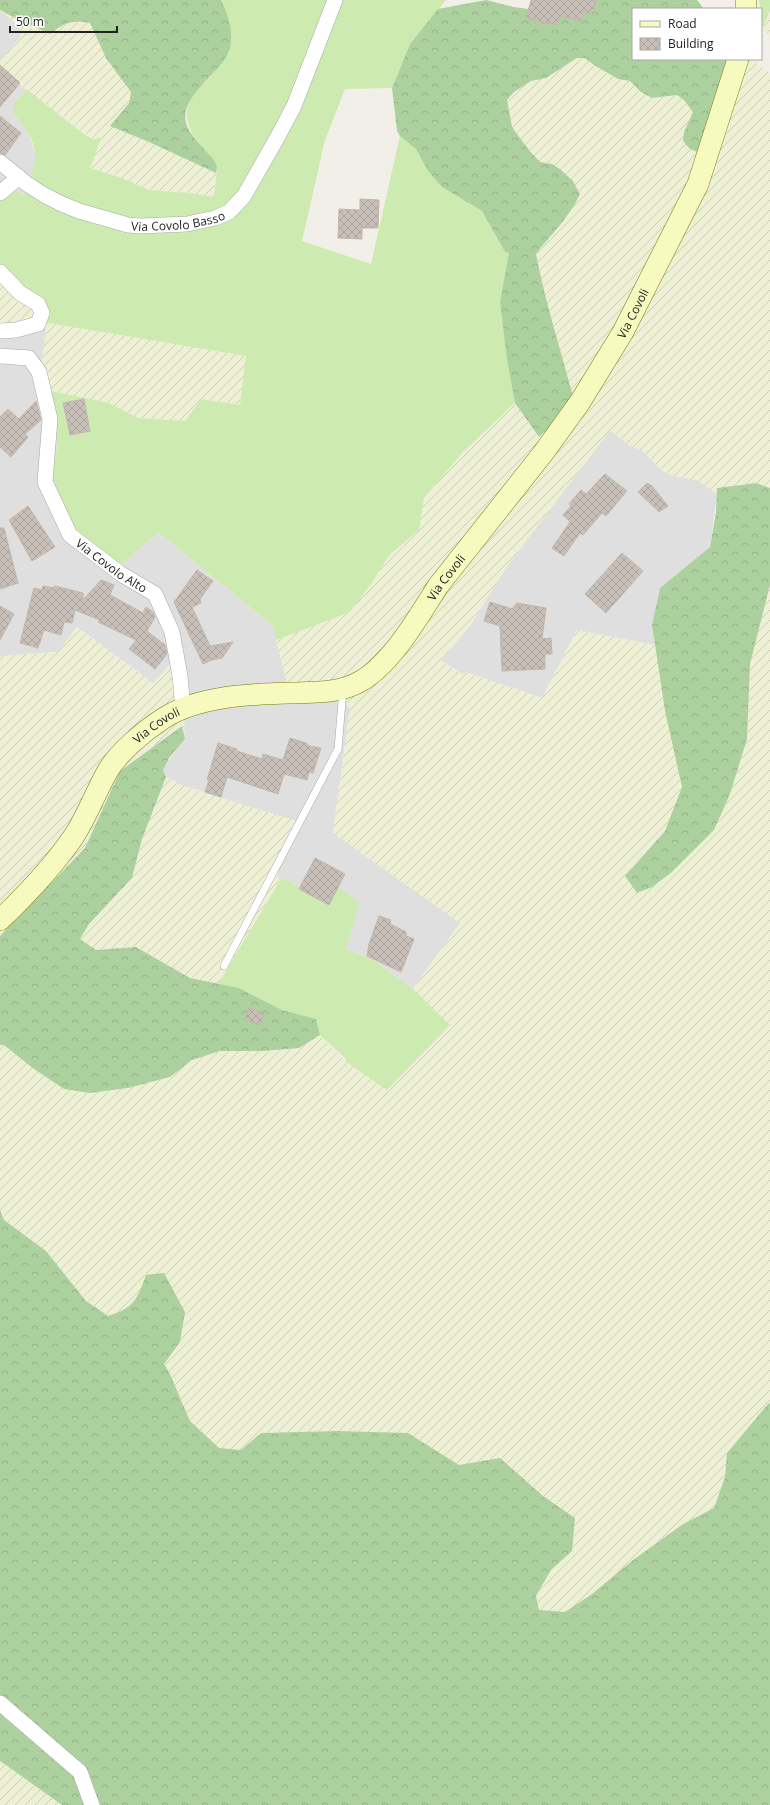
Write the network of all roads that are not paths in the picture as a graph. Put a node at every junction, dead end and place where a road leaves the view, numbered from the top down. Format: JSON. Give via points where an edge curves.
{"nodes":[{"id":1,"x":335,"y":0,"type":"edge"},
{"id":2,"x":738,"y":60,"type":"edge"},
{"id":3,"x":0,"y":162,"type":"edge"},
{"id":4,"x":18,"y":177,"type":"junction"},
{"id":5,"x":0,"y":193,"type":"edge"},
{"id":6,"x":0,"y":272,"type":"edge"},
{"id":7,"x":0,"y":331,"type":"edge"},
{"id":8,"x":0,"y":356,"type":"edge"},
{"id":9,"x":343,"y":690,"type":"junction"},
{"id":10,"x":183,"y":709,"type":"junction"},
{"id":11,"x":0,"y":920,"type":"edge"},
{"id":12,"x":224,"y":966,"type":"dead end"},
{"id":13,"x":0,"y":1703,"type":"edge"},
{"id":14,"x":92,"y":1805,"type":"edge"}],
"edges":[{"from":1,"to":4,"type":"street","name":"Via Covolo Basso","via":[[294,106],[244,196],[229,212],[207,221],[128,225],[62,204]]},
{"from":2,"to":9,"type":"street","name":"Via Covoli","via":[[698,184],[623,332],[580,402],[544,452],[438,586],[394,649],[370,675]]},
{"from":3,"to":4,"type":"street","name":"Via Covolo Basso"},
{"from":4,"to":5,"type":"street"},
{"from":6,"to":7,"type":"street","via":[[20,293],[38,304],[42,313],[38,324]]},
{"from":8,"to":10,"type":"street","name":"Via Covolo Alto","via":[[29,358],[39,372],[50,418],[45,482],[70,535],[121,574],[155,594],[172,632]]},
{"from":9,"to":10,"type":"street","name":"Via Covoli","via":[[261,694],[193,705]]},
{"from":9,"to":12,"type":"lane","via":[[338,749]]},
{"from":10,"to":11,"type":"street","name":"Via Covoli","via":[[164,718],[131,743],[121,754],[106,773],[85,816],[64,850],[27,894]]},
{"from":13,"to":14,"type":"street","via":[[80,1772]]}]}
